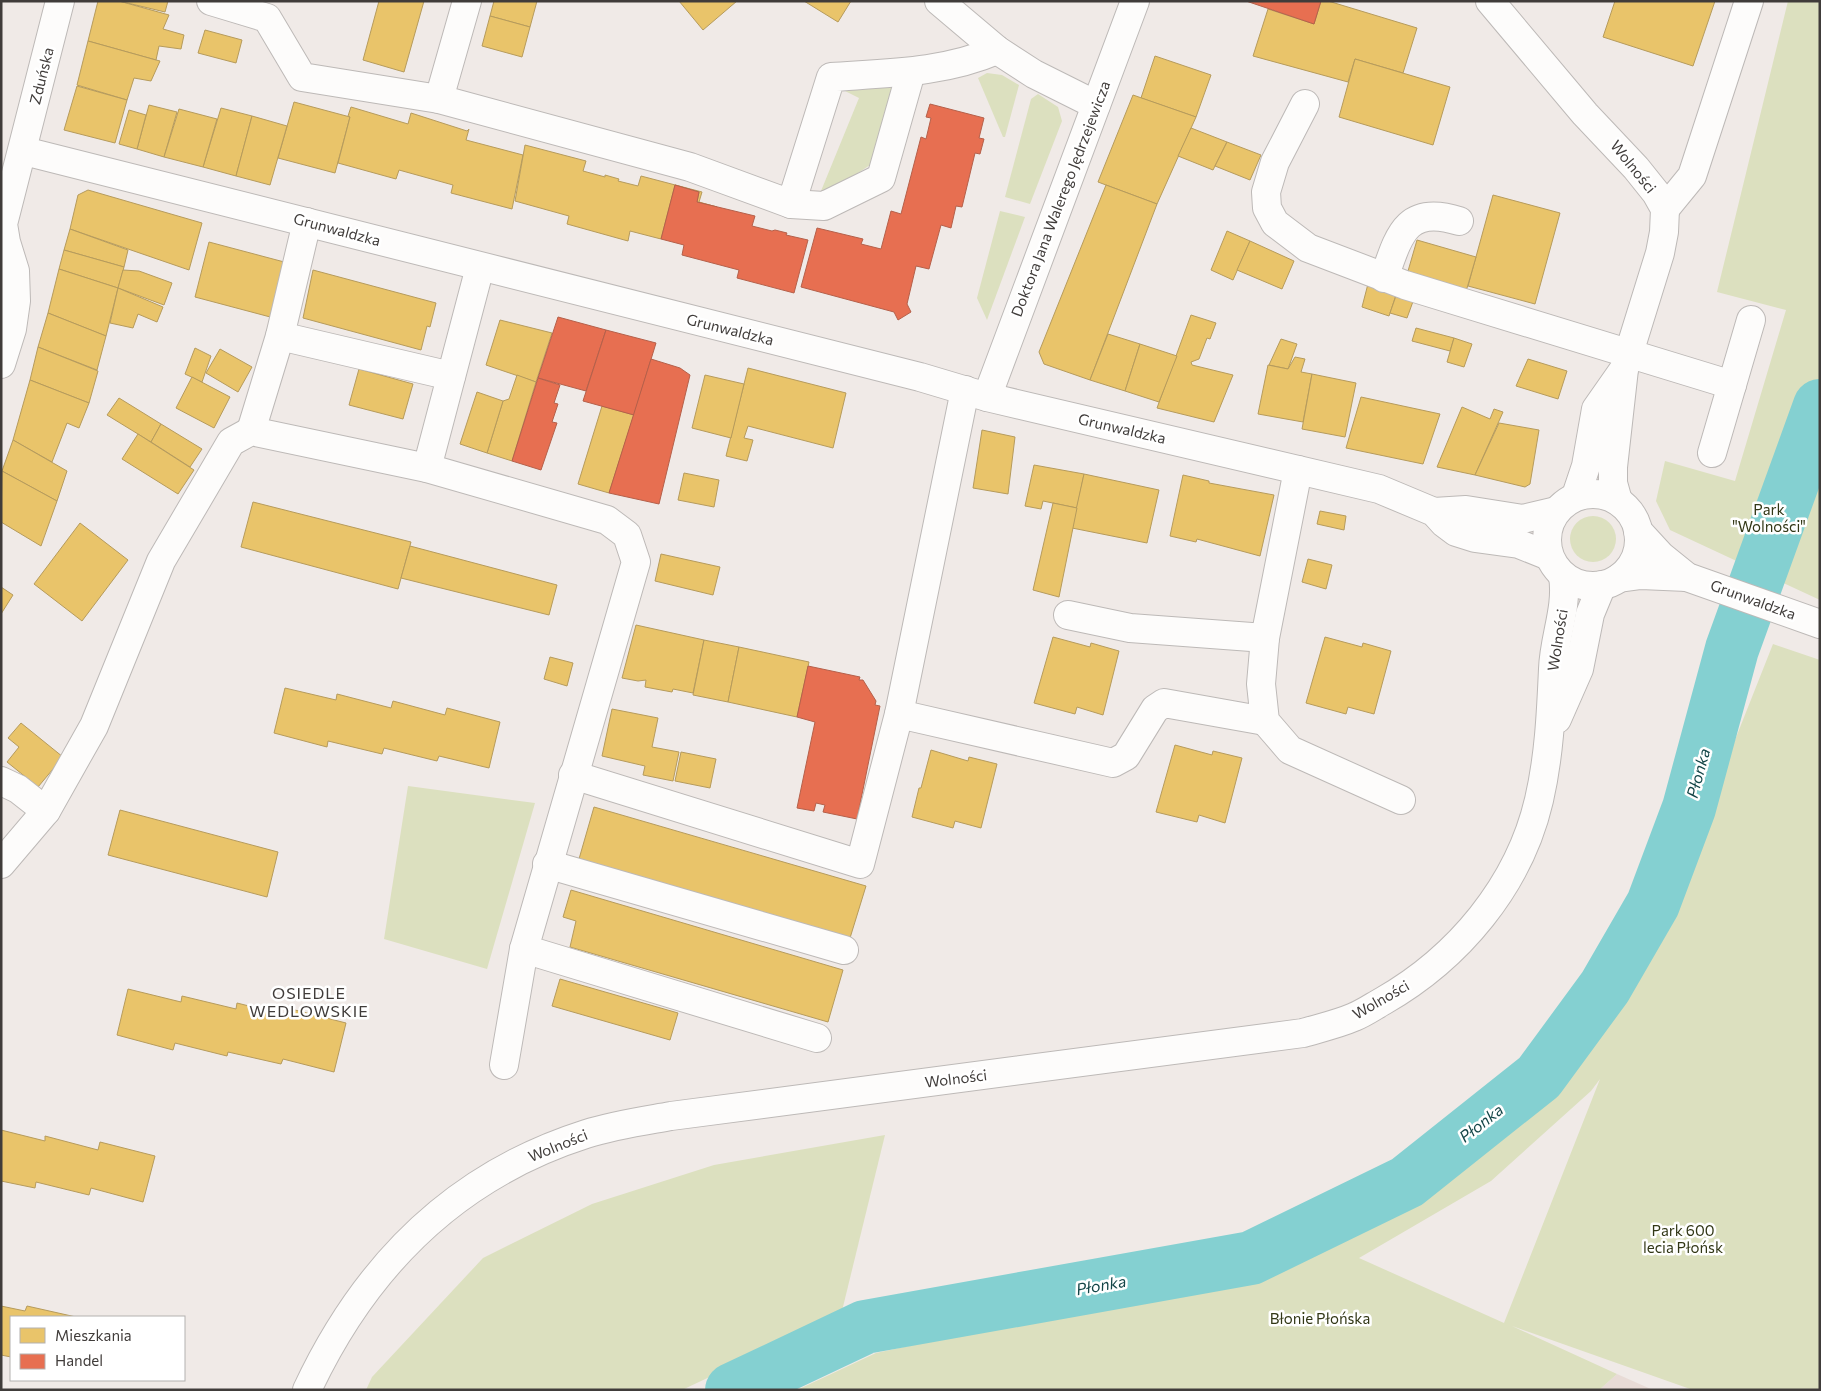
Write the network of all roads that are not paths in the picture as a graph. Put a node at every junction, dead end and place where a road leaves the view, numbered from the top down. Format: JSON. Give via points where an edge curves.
{"nodes":[{"id":1,"x":60,"y":1,"type":"edge"},
{"id":2,"x":211,"y":1,"type":"edge"},
{"id":3,"x":467,"y":1,"type":"edge"},
{"id":4,"x":939,"y":1,"type":"edge"},
{"id":5,"x":1135,"y":1,"type":"edge"},
{"id":6,"x":1490,"y":1,"type":"edge"},
{"id":7,"x":1749,"y":1,"type":"edge"},
{"id":8,"x":997,"y":50,"type":"junction"},
{"id":9,"x":911,"y":72,"type":"junction"},
{"id":10,"x":441,"y":90,"type":"junction"},
{"id":11,"x":1305,"y":104,"type":"dead end"},
{"id":12,"x":1096,"y":106,"type":"junction"},
{"id":13,"x":24,"y":151,"type":"junction"},
{"id":14,"x":791,"y":204,"type":"junction"},
{"id":15,"x":1664,"y":209,"type":"junction"},
{"id":16,"x":1459,"y":221,"type":"dead end"},
{"id":17,"x":307,"y":222,"type":"junction"},
{"id":18,"x":3,"y":244,"type":"edge"},
{"id":19,"x":480,"y":267,"type":"junction"},
{"id":20,"x":1384,"y":278,"type":"junction"},
{"id":21,"x":1752,"y":320,"type":"dead end"},
{"id":22,"x":280,"y":336,"type":"junction"},
{"id":23,"x":1626,"y":361,"type":"junction"},
{"id":24,"x":1,"y":364,"type":"edge"},
{"id":25,"x":451,"y":376,"type":"junction"},
{"id":26,"x":1732,"y":385,"type":"junction"},
{"id":27,"x":976,"y":394,"type":"junction"},
{"id":28,"x":251,"y":431,"type":"junction"},
{"id":29,"x":1712,"y":453,"type":"dead end"},
{"id":30,"x":427,"y":468,"type":"junction"},
{"id":31,"x":1298,"y":470,"type":"junction"},
{"id":32,"x":1618,"y":501,"type":"junction"},
{"id":33,"x":1566,"y":504,"type":"junction"},
{"id":34,"x":1434,"y":512,"type":"junction"},
{"id":35,"x":1638,"y":532,"type":"junction"},
{"id":36,"x":1556,"y":566,"type":"junction"},
{"id":37,"x":1687,"y":577,"type":"junction"},
{"id":38,"x":1611,"y":581,"type":"junction"},
{"id":39,"x":1068,"y":615,"type":"dead end"},
{"id":40,"x":1820,"y":624,"type":"edge"},
{"id":41,"x":1264,"y":638,"type":"junction"},
{"id":42,"x":899,"y":714,"type":"junction"},
{"id":43,"x":1266,"y":721,"type":"junction"},
{"id":44,"x":1550,"y":734,"type":"junction"},
{"id":45,"x":573,"y":775,"type":"junction"},
{"id":46,"x":1,"y":781,"type":"edge"},
{"id":47,"x":1402,"y":800,"type":"dead end"},
{"id":48,"x":46,"y":811,"type":"junction"},
{"id":49,"x":1,"y":864,"type":"edge"},
{"id":50,"x":547,"y":864,"type":"junction"},
{"id":51,"x":524,"y":949,"type":"junction"},
{"id":52,"x":844,"y":950,"type":"dead end"},
{"id":53,"x":817,"y":1038,"type":"dead end"},
{"id":54,"x":504,"y":1064,"type":"dead end"},
{"id":55,"x":307,"y":1390,"type":"edge"}],
"edges":[{"from":1,"to":13,"type":"street","name":"Zduńska"},
{"from":2,"to":10,"type":"street","via":[[267,18],[302,78]]},
{"from":3,"to":10,"type":"street"},
{"from":4,"to":8,"type":"street"},
{"from":5,"to":12,"type":"street","name":"Doktora Jana Walerego Jędrzejewicza"},
{"from":6,"to":15,"type":"street","name":"Wolności","via":[[1585,114],[1631,162]]},
{"from":7,"to":15,"type":"street","via":[[1692,176]]},
{"from":8,"to":9,"type":"street","via":[[972,61]]},
{"from":8,"to":12,"type":"street","via":[[1034,74]]},
{"from":9,"to":14,"type":"street","via":[[881,178],[824,206]]},
{"from":9,"to":14,"type":"street","via":[[831,77]]},
{"from":10,"to":14,"type":"street","via":[[690,167]]},
{"from":11,"to":20,"type":"street","via":[[1275,162],[1266,192],[1266,208],[1275,223],[1308,248]]},
{"from":12,"to":27,"type":"street","name":"Doktora Jana Walerego Jędrzejewicza"},
{"from":13,"to":17,"type":"street","name":"Grunwaldzka"},
{"from":13,"to":18,"type":"street","name":"Zduńska","via":[[3,224]]},
{"from":15,"to":23,"type":"street","name":"Wolności","via":[[1660,253]]},
{"from":16,"to":20,"type":"street","via":[[1441,215],[1415,220],[1404,230]]},
{"from":17,"to":19,"type":"street","name":"Grunwaldzka"},
{"from":17,"to":22,"type":"street"},
{"from":18,"to":24,"type":"street","name":"Zduńska","via":[[15,271],[16,301],[12,330]]},
{"from":19,"to":25,"type":"street"},
{"from":19,"to":27,"type":"street","name":"Grunwaldzka","via":[[920,377]]},
{"from":20,"to":23,"type":"street"},
{"from":21,"to":26,"type":"street"},
{"from":22,"to":25,"type":"street"},
{"from":22,"to":28,"type":"street"},
{"from":23,"to":26,"type":"street"},
{"from":23,"to":32,"type":"street","name":"Wolności","via":[[1612,468]]},
{"from":23,"to":33,"type":"street","name":"Wolności","via":[[1596,409],[1586,466]]},
{"from":25,"to":30,"type":"street"},
{"from":26,"to":29,"type":"street"},
{"from":27,"to":31,"type":"street","name":"Grunwaldzka"},
{"from":27,"to":42,"type":"street","name":"Doktora Jana Walerego Jędrzejewicza"},
{"from":28,"to":30,"type":"street"},
{"from":28,"to":48,"type":"street","via":[[231,442],[161,561],[94,726]]},
{"from":30,"to":45,"type":"street","via":[[607,520],[626,535],[636,562]]},
{"from":31,"to":34,"type":"street","name":"Grunwaldzka","via":[[1379,489]]},
{"from":31,"to":41,"type":"street"},
{"from":32,"to":33,"type":"street","via":[[1598,493]]},
{"from":32,"to":35,"type":"street","via":[[1628,509]]},
{"from":33,"to":34,"type":"street","name":"Grunwaldzka","via":[[1523,519],[1466,510]]},
{"from":33,"to":36,"type":"street","via":[[1548,525],[1546,540]]},
{"from":34,"to":36,"type":"street","name":"Grunwaldzka","via":[[1456,532],[1518,544]]},
{"from":35,"to":37,"type":"street","name":"Grunwaldzka"},
{"from":35,"to":38,"type":"street","via":[[1635,558],[1628,569]]},
{"from":36,"to":38,"type":"street","via":[[1582,585]]},
{"from":36,"to":44,"type":"street","name":"Wolności","via":[[1564,610],[1553,666]]},
{"from":37,"to":38,"type":"street","name":"Grunwaldzka","via":[[1641,575]]},
{"from":37,"to":40,"type":"street","name":"Grunwaldzka"},
{"from":38,"to":44,"type":"street","name":"Wolności","via":[[1590,614],[1579,669]]},
{"from":39,"to":41,"type":"street","via":[[1130,628]]},
{"from":41,"to":43,"type":"street","via":[[1261,684]]},
{"from":42,"to":43,"type":"street","via":[[1113,763],[1126,756],[1155,710],[1164,703]]},
{"from":42,"to":45,"type":"street","name":"Doktora Jana Walerego Jędrzejewicza","via":[[860,864]]},
{"from":43,"to":47,"type":"street","via":[[1290,750]]},
{"from":44,"to":55,"type":"street","name":"Wolności","via":[[1538,802],[1528,833],[1510,873],[1483,916],[1447,955],[1409,986],[1355,1017],[1303,1033],[671,1116],[587,1134],[546,1148],[465,1193],[408,1241],[354,1304]]},
{"from":45,"to":50,"type":"street"},
{"from":46,"to":48,"type":"street","via":[[18,789]]},
{"from":48,"to":49,"type":"street"},
{"from":50,"to":51,"type":"street"},
{"from":50,"to":52,"type":"street"},
{"from":51,"to":53,"type":"street"},
{"from":51,"to":54,"type":"street"}]}
